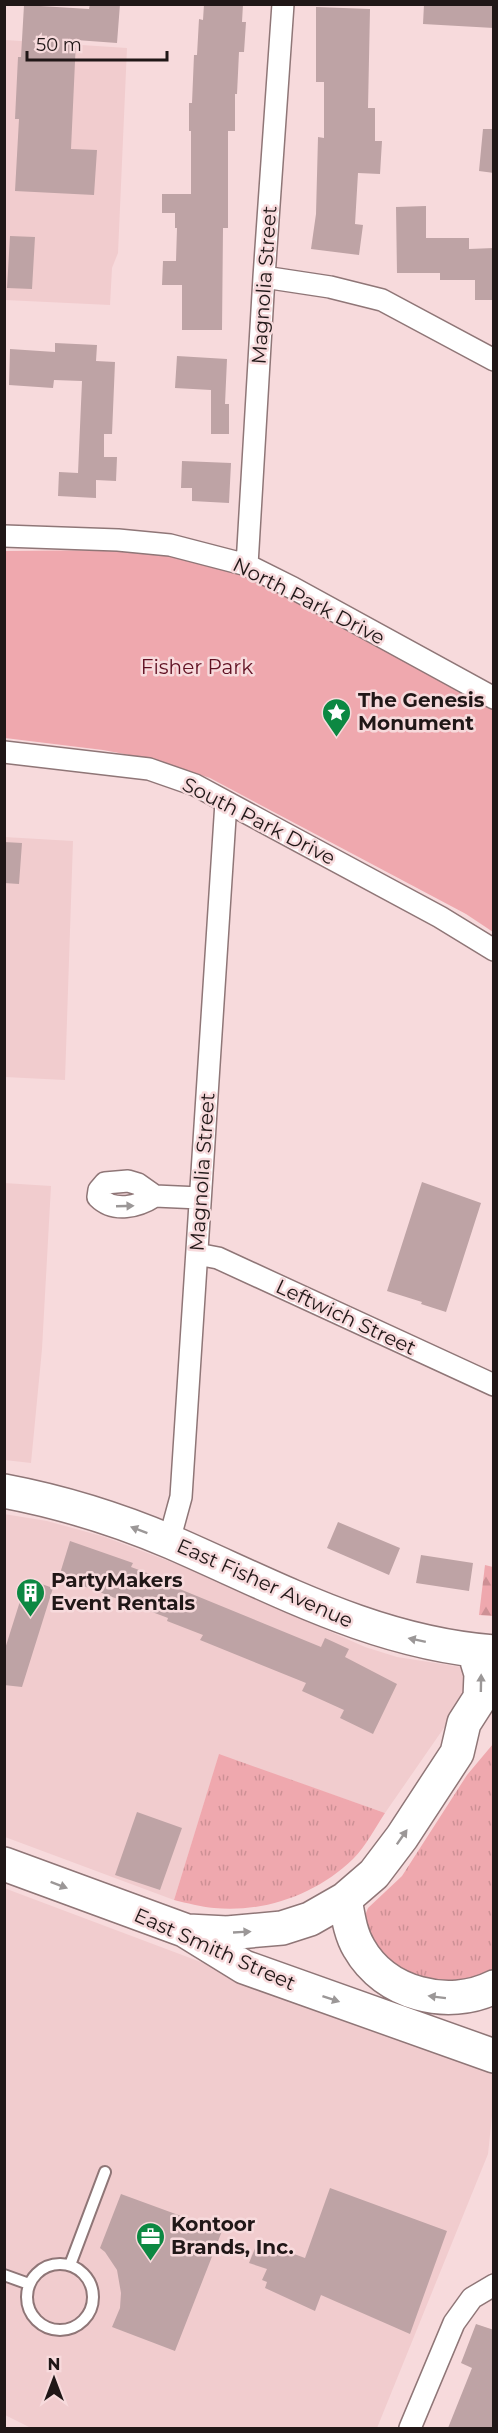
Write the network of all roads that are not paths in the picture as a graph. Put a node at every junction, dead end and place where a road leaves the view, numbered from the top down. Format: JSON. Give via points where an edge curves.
{"nodes":[{"id":1,"x":283,"y":4,"type":"edge"},
{"id":2,"x":264,"y":277,"type":"junction"},
{"id":3,"x":494,"y":360,"type":"edge"},
{"id":4,"x":4,"y":536,"type":"edge"},
{"id":5,"x":247,"y":565,"type":"junction"},
{"id":6,"x":494,"y":698,"type":"edge"},
{"id":7,"x":4,"y":752,"type":"edge"},
{"id":8,"x":226,"y":802,"type":"junction"},
{"id":9,"x":494,"y":950,"type":"edge"},
{"id":10,"x":155,"y":1196,"type":"dead end"},
{"id":11,"x":200,"y":1198,"type":"junction"},
{"id":12,"x":197,"y":1254,"type":"junction"},
{"id":13,"x":494,"y":1385,"type":"edge"},
{"id":14,"x":4,"y":1491,"type":"edge"},
{"id":15,"x":169,"y":1541,"type":"junction"},
{"id":16,"x":484,"y":1651,"type":"edge"},
{"id":17,"x":494,"y":1721,"type":"edge"},
{"id":18,"x":457,"y":1753,"type":"junction"},
{"id":19,"x":4,"y":1864,"type":"edge"},
{"id":20,"x":345,"y":1899,"type":"junction"},
{"id":21,"x":184,"y":1930,"type":"junction"},
{"id":22,"x":494,"y":1987,"type":"edge"},
{"id":23,"x":494,"y":2056,"type":"edge"},
{"id":24,"x":105,"y":2172,"type":"dead end"},
{"id":25,"x":70,"y":2265,"type":"junction"},
{"id":26,"x":4,"y":2275,"type":"edge"},
{"id":27,"x":29,"y":2284,"type":"junction"},
{"id":28,"x":492,"y":2289,"type":"edge"},
{"id":29,"x":410,"y":2428,"type":"edge"}],
"edges":[{"from":1,"to":2,"type":"street","name":"Magnolia Street"},
{"from":2,"to":3,"type":"street","via":[[381,300]]},
{"from":2,"to":5,"type":"street","name":"Magnolia Street"},
{"from":4,"to":5,"type":"street","name":"North Park Drive","via":[[170,545]]},
{"from":5,"to":6,"type":"street","name":"North Park Drive"},
{"from":7,"to":8,"type":"street","name":"South Park Drive","via":[[149,769],[195,785]]},
{"from":8,"to":9,"type":"street","name":"South Park Drive"},
{"from":8,"to":11,"type":"street","name":"Magnolia Street"},
{"from":10,"to":11,"type":"street"},
{"from":11,"to":12,"type":"street","name":"Magnolia Street"},
{"from":12,"to":13,"type":"street","name":"Leftwich Street","via":[[218,1258]]},
{"from":12,"to":15,"type":"street","name":"Magnolia Street","via":[[181,1497]]},
{"from":15,"to":14,"type":"main road","name":"East Fisher Avenue","one_way":true,"via":[[97,1514]]},
{"from":16,"to":15,"type":"main road","name":"East Fisher Avenue","one_way":true,"via":[[418,1641],[359,1624]]},
{"from":18,"to":16,"type":"main road","one_way":true,"via":[[464,1723],[480,1698]]},
{"from":17,"to":18,"type":"main road"},
{"from":20,"to":18,"type":"main road","one_way":true,"via":[[374,1874]]},
{"from":19,"to":21,"type":"main road","name":"East Smith Street","one_way":true},
{"from":21,"to":20,"type":"main road","one_way":true,"via":[[227,1933],[282,1928],[310,1919]]},
{"from":22,"to":20,"type":"main road","one_way":true,"via":[[478,1995],[449,1998],[418,1994],[381,1975],[359,1949]]},
{"from":21,"to":23,"type":"main road","name":"East Smith Street","one_way":true,"via":[[244,1967]]},
{"from":24,"to":25,"type":"lane"},
{"from":25,"to":27,"type":"lane","via":[[42,2268]]},
{"from":25,"to":27,"type":"lane","via":[[83,2272],[93,2291],[89,2313],[73,2327],[51,2329],[33,2317],[26,2295]]},
{"from":26,"to":27,"type":"lane"},
{"from":28,"to":29,"type":"street","via":[[472,2298],[454,2323]]}]}
